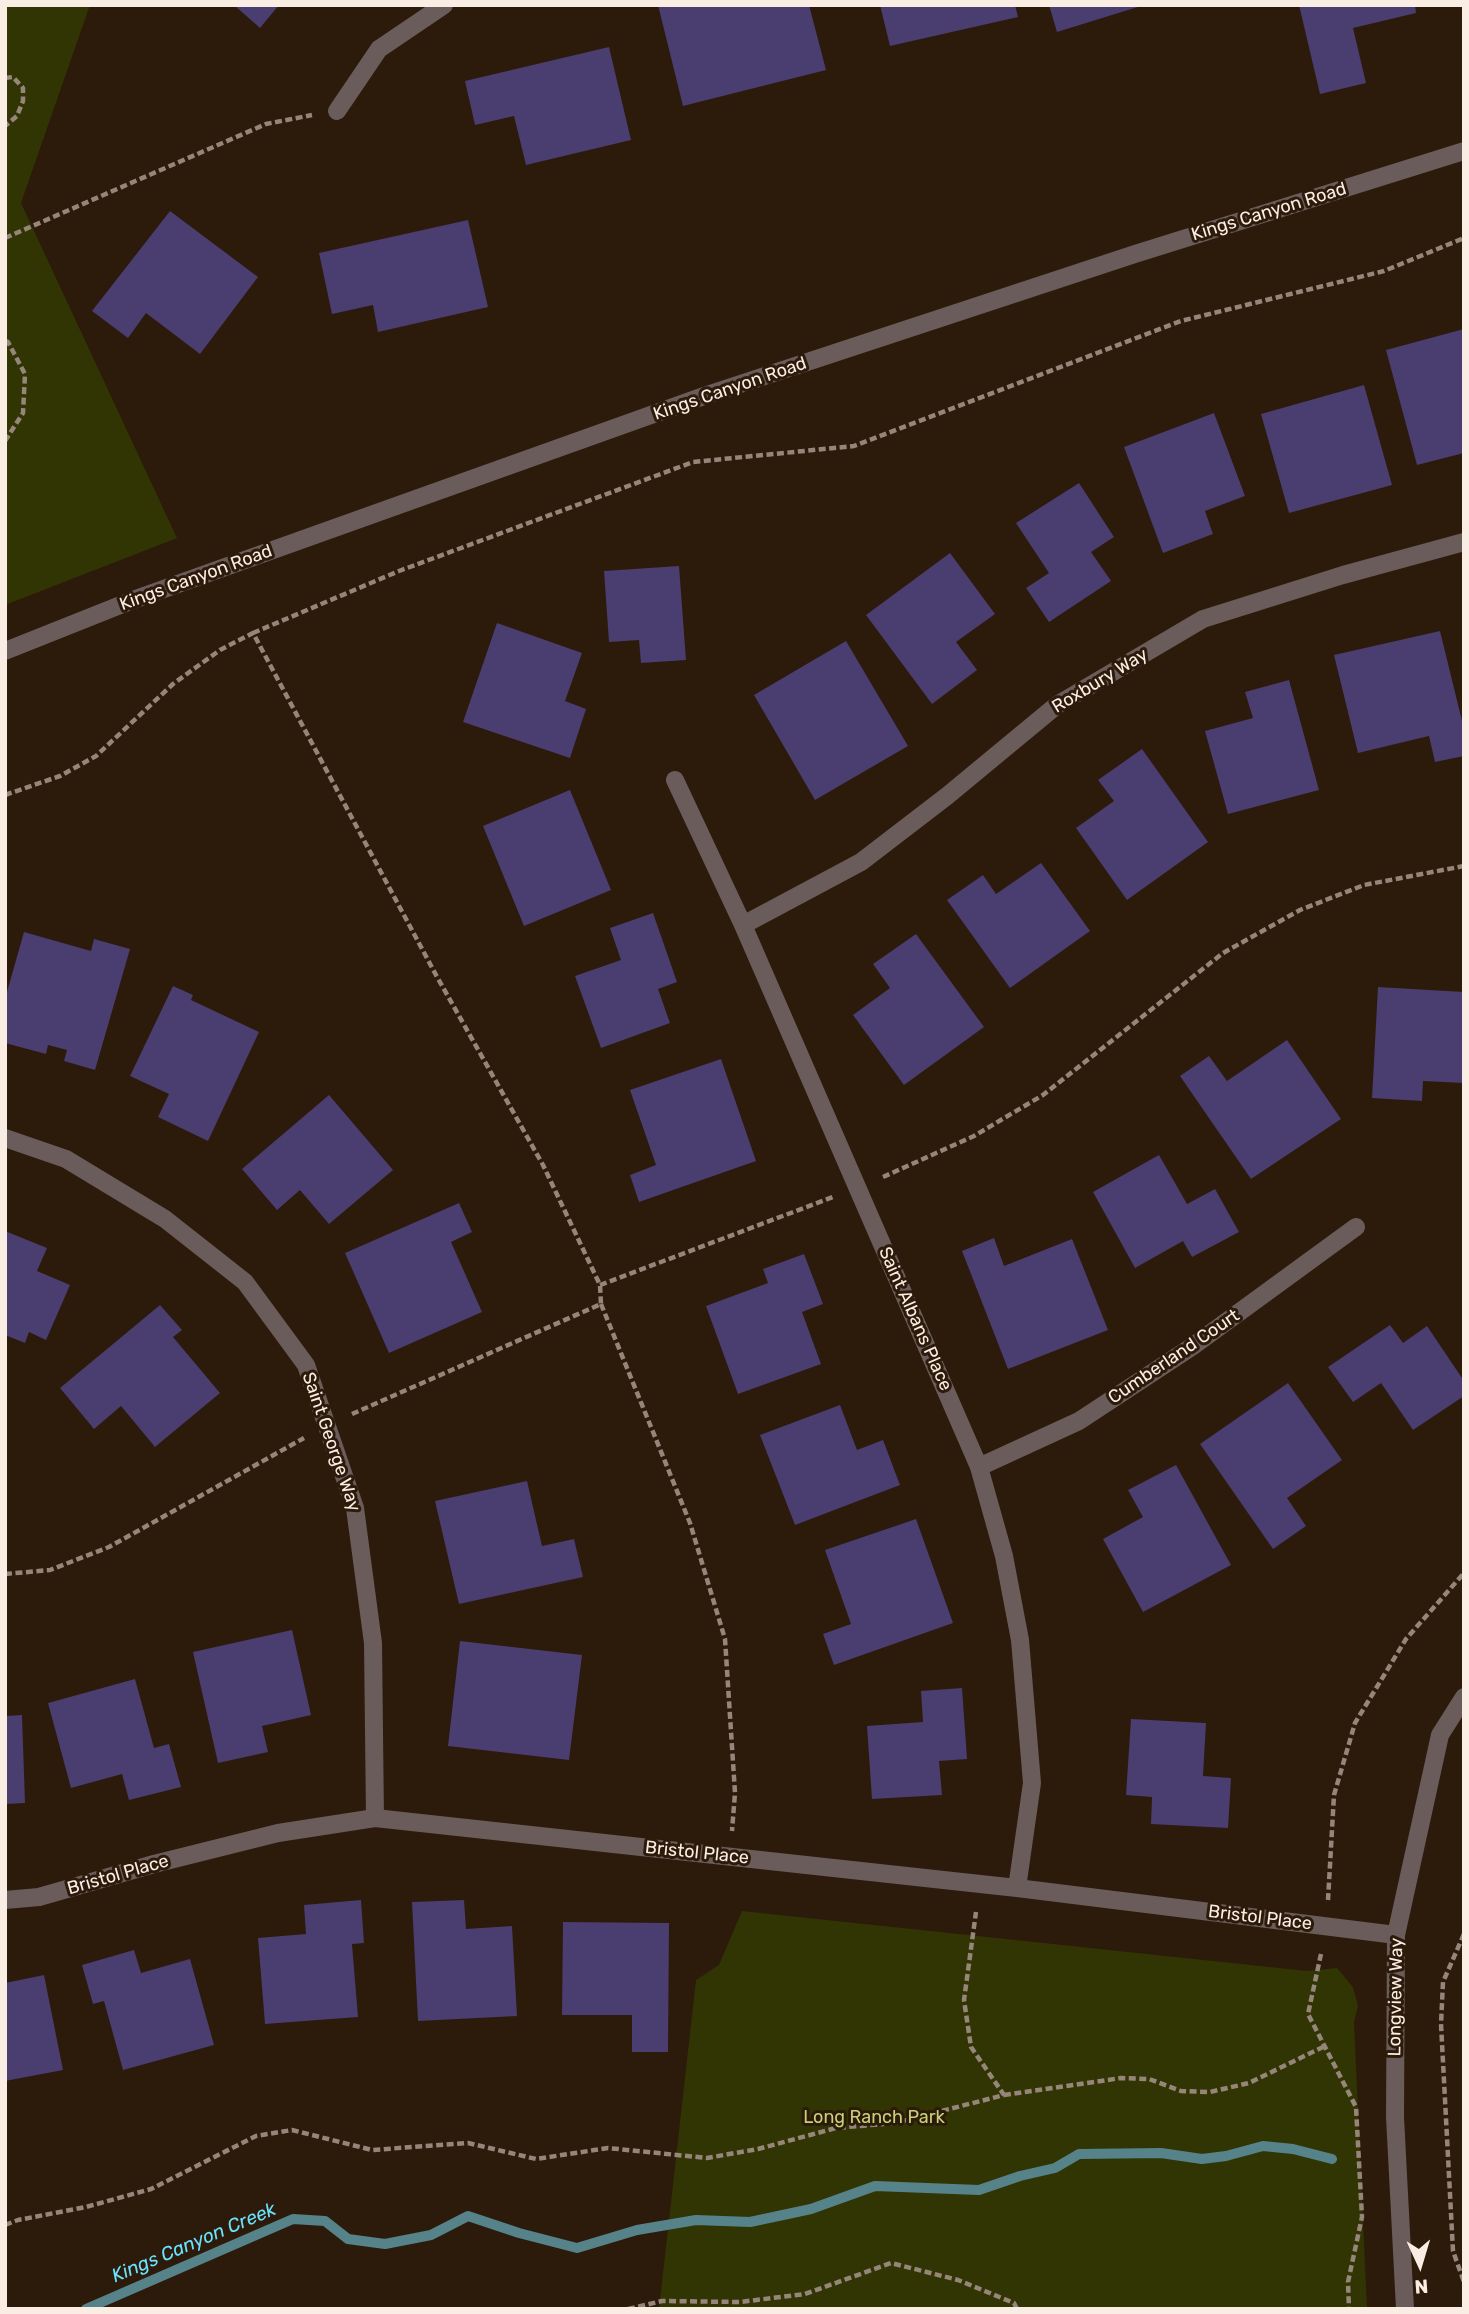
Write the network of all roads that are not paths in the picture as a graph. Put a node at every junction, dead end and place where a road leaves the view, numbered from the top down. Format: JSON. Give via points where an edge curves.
{"nodes":[{"id":1,"x":444,"y":5,"type":"edge"},
{"id":2,"x":337,"y":111,"type":"road end"},
{"id":3,"x":1464,"y":151,"type":"edge"},
{"id":4,"x":1464,"y":542,"type":"edge"},
{"id":5,"x":5,"y":651,"type":"edge"},
{"id":6,"x":675,"y":780,"type":"dead end"},
{"id":7,"x":743,"y":925,"type":"junction"},
{"id":8,"x":5,"y":1138,"type":"edge"},
{"id":9,"x":1356,"y":1227,"type":"dead end"},
{"id":10,"x":979,"y":1467,"type":"junction"},
{"id":11,"x":1464,"y":1697,"type":"edge"},
{"id":12,"x":375,"y":1818,"type":"junction"},
{"id":13,"x":1017,"y":1888,"type":"junction"},
{"id":14,"x":5,"y":1900,"type":"edge"},
{"id":15,"x":1396,"y":1935,"type":"junction"},
{"id":16,"x":1405,"y":2309,"type":"edge"}],
"edges":[{"from":1,"to":2,"type":"street","via":[[379,49]]},
{"from":3,"to":5,"type":"street","name":"Kings Canyon Road","via":[[704,396],[132,600]]},
{"from":4,"to":7,"type":"street","name":"Roxbury Way","via":[[1203,619],[1057,705],[861,862]]},
{"from":6,"to":7,"type":"street","name":"Saint Albans Place"},
{"from":7,"to":10,"type":"street","name":"Saint Albans Place"},
{"from":8,"to":12,"type":"street","name":"Saint George Way","via":[[65,1159],[165,1219],[245,1282],[306,1365],[355,1508],[373,1643]]},
{"from":9,"to":10,"type":"street","name":"Cumberland Court","via":[[1193,1346],[1079,1421]]},
{"from":10,"to":13,"type":"street","name":"Saint Albans Place","via":[[1004,1556],[1020,1640],[1032,1783]]},
{"from":11,"to":15,"type":"street","name":"Longview Way","via":[[1440,1735]]},
{"from":12,"to":13,"type":"street","name":"Bristol Place"},
{"from":12,"to":14,"type":"street","name":"Bristol Place","via":[[278,1833],[39,1897]]},
{"from":13,"to":15,"type":"street","name":"Bristol Place"},
{"from":15,"to":16,"type":"street","name":"Longview Way","via":[[1395,2117]]}]}
